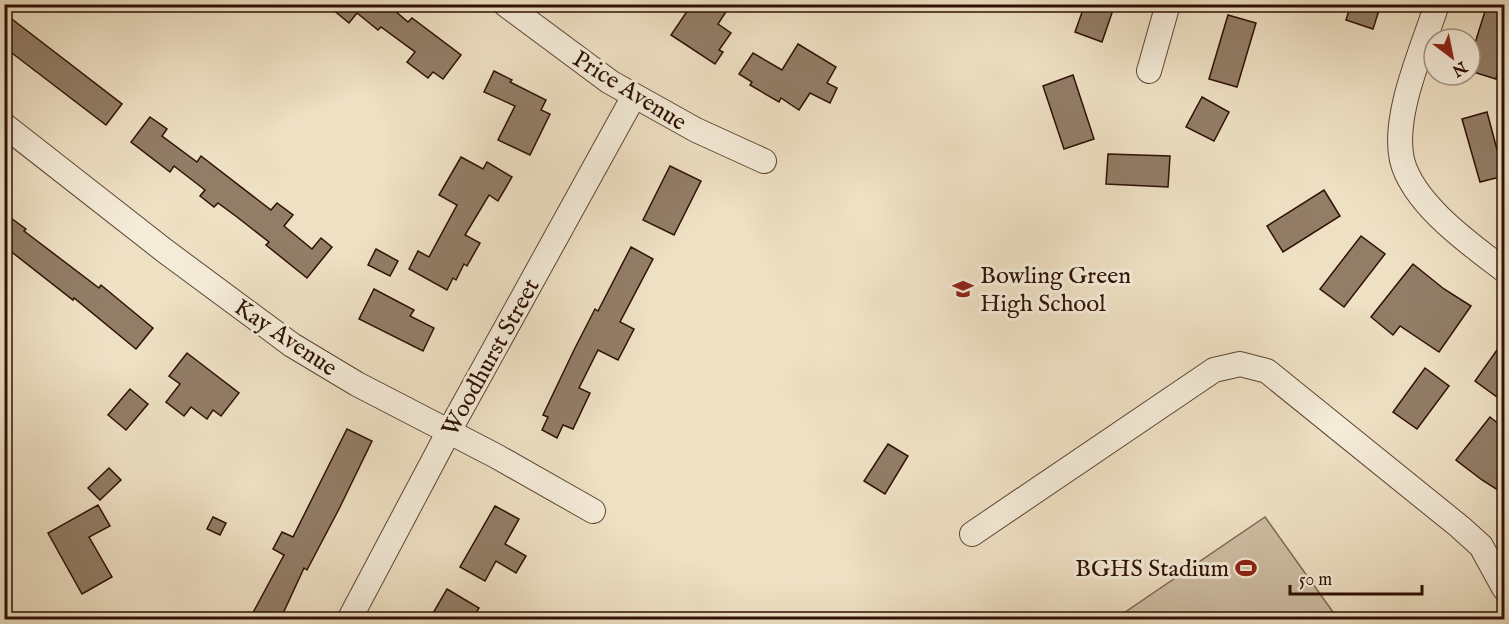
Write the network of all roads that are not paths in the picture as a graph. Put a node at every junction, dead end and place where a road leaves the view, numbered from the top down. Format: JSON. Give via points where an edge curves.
{"nodes":[{"id":1,"x":504,"y":4,"type":"edge"},
{"id":2,"x":1168,"y":4,"type":"edge"},
{"id":3,"x":1437,"y":4,"type":"edge"},
{"id":4,"x":1149,"y":71,"type":"dead end"},
{"id":5,"x":634,"y":96,"type":"junction"},
{"id":6,"x":4,"y":125,"type":"edge"},
{"id":7,"x":764,"y":161,"type":"dead end"},
{"id":8,"x":1504,"y":270,"type":"edge"},
{"id":9,"x":448,"y":433,"type":"junction"},
{"id":10,"x":593,"y":511,"type":"dead end"},
{"id":11,"x":972,"y":534,"type":"dead end"},
{"id":12,"x":1504,"y":588,"type":"edge"},
{"id":13,"x":349,"y":620,"type":"edge"}],
"edges":[{"from":1,"to":5,"type":"street","name":"Price Avenue"},
{"from":2,"to":4,"type":"street"},
{"from":3,"to":8,"type":"street","via":[[1404,105],[1402,161],[1418,192],[1433,210]]},
{"from":5,"to":7,"type":"street","name":"Price Avenue"},
{"from":5,"to":9,"type":"street","name":"Woodhurst Street"},
{"from":6,"to":9,"type":"street","name":"Kay Avenue","via":[[271,331]]},
{"from":9,"to":10,"type":"street","name":"Kay Avenue"},
{"from":9,"to":13,"type":"street","name":"Woodhurst Street"},
{"from":11,"to":12,"type":"street","via":[[1214,370],[1240,364],[1267,371],[1460,527],[1481,546]]}]}
